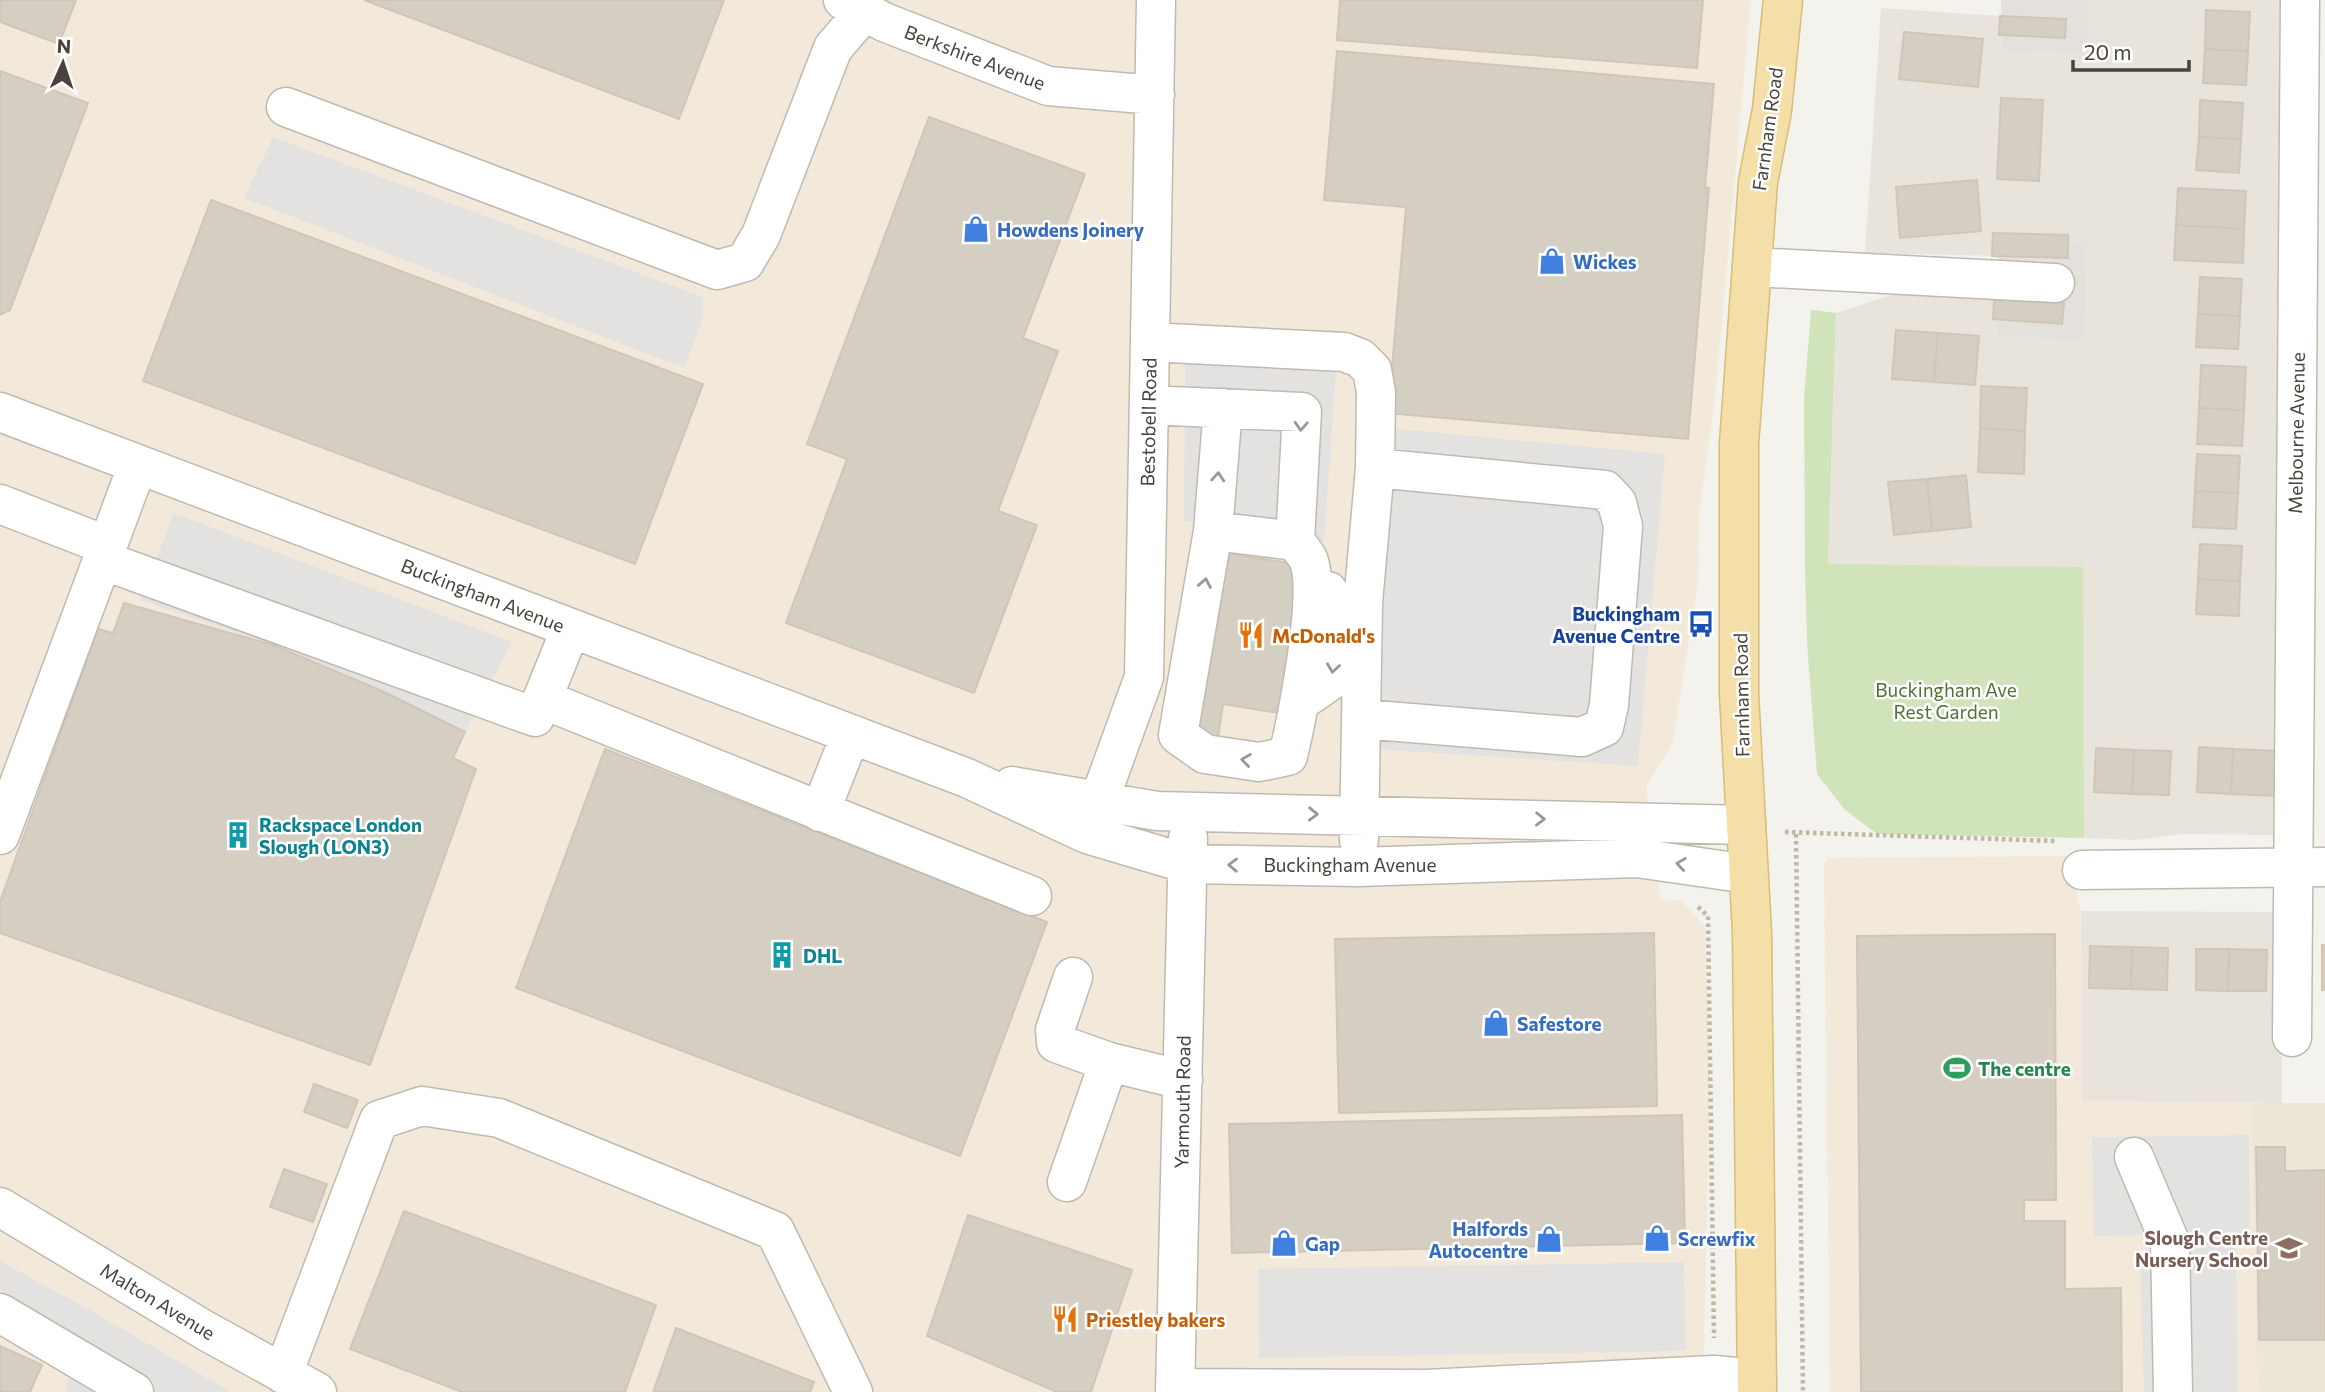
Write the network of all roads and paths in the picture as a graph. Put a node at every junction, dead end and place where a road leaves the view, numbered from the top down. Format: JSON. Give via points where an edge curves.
{"nodes":[{"id":1,"x":1156,"y":0,"type":"edge"},
{"id":2,"x":1783,"y":0,"type":"edge"},
{"id":3,"x":2300,"y":0,"type":"edge"},
{"id":4,"x":853,"y":6,"type":"edge"},
{"id":5,"x":1154,"y":95,"type":"junction"},
{"id":6,"x":286,"y":107,"type":"dead end"},
{"id":7,"x":1753,"y":267,"type":"junction"},
{"id":8,"x":2055,"y":283,"type":"dead end"},
{"id":9,"x":1150,"y":342,"type":"junction"},
{"id":10,"x":1149,"y":405,"type":"junction"},
{"id":11,"x":1223,"y":408,"type":"junction"},
{"id":12,"x":0,"y":412,"type":"edge"},
{"id":13,"x":138,"y":464,"type":"junction"},
{"id":14,"x":1375,"y":468,"type":"junction"},
{"id":15,"x":0,"y":504,"type":"edge"},
{"id":16,"x":1213,"y":531,"type":"junction"},
{"id":17,"x":1302,"y":551,"type":"junction"},
{"id":18,"x":105,"y":553,"type":"junction"},
{"id":19,"x":571,"y":628,"type":"junction"},
{"id":20,"x":542,"y":699,"type":"junction"},
{"id":21,"x":1362,"y":719,"type":"junction"},
{"id":22,"x":851,"y":734,"type":"junction"},
{"id":23,"x":820,"y":812,"type":"junction"},
{"id":24,"x":1187,"y":812,"type":"junction"},
{"id":25,"x":1359,"y":815,"type":"junction"},
{"id":26,"x":1093,"y":818,"type":"junction"},
{"id":27,"x":1746,"y":825,"type":"junction"},
{"id":28,"x":1796,"y":834,"type":"junction"},
{"id":29,"x":0,"y":835,"type":"edge"},
{"id":30,"x":1188,"y":864,"type":"junction"},
{"id":31,"x":1358,"y":867,"type":"junction"},
{"id":32,"x":2308,"y":867,"type":"edge"},
{"id":33,"x":2082,"y":870,"type":"joint"},
{"id":34,"x":1748,"y":874,"type":"junction"},
{"id":35,"x":1032,"y":896,"type":"dead end"},
{"id":36,"x":1687,"y":899,"type":"dead end"},
{"id":37,"x":1073,"y":977,"type":"dead end"},
{"id":38,"x":2292,"y":1037,"type":"dead end"},
{"id":39,"x":1109,"y":1062,"type":"junction"},
{"id":40,"x":1183,"y":1080,"type":"junction"},
{"id":41,"x":2134,"y":1157,"type":"dead end"},
{"id":42,"x":1067,"y":1181,"type":"dead end"},
{"id":43,"x":0,"y":1207,"type":"edge"},
{"id":44,"x":0,"y":1313,"type":"edge"},
{"id":45,"x":283,"y":1374,"type":"junction"},
{"id":46,"x":1714,"y":1375,"type":"junction"},
{"id":47,"x":1757,"y":1386,"type":"edge"},
{"id":48,"x":1175,"y":1390,"type":"edge"},
{"id":49,"x":1426,"y":1390,"type":"edge"},
{"id":50,"x":134,"y":1392,"type":"edge"},
{"id":51,"x":317,"y":1392,"type":"edge"},
{"id":52,"x":853,"y":1392,"type":"edge"},
{"id":53,"x":1803,"y":1392,"type":"edge"},
{"id":54,"x":2173,"y":1392,"type":"edge"}],
"edges":[{"from":1,"to":5,"type":"street","name":"Bestobell Road"},
{"from":2,"to":7,"type":"main road","name":"Farnham Road","via":[[1772,110],[1758,183]]},
{"from":3,"to":32,"type":"street","name":"Melbourne Avenue"},
{"from":4,"to":5,"type":"street","name":"Berkshire Avenue","via":[[1048,86]]},
{"from":4,"to":6,"type":"street","via":[[761,235],[745,262],[717,270]]},
{"from":5,"to":9,"type":"street","name":"Bestobell Road"},
{"from":7,"to":8,"type":"street"},
{"from":7,"to":27,"type":"main road","name":"Farnham Road","via":[[1739,444],[1740,694]]},
{"from":9,"to":10,"type":"street","name":"Bestobell Road"},
{"from":9,"to":14,"type":"street","via":[[1344,352],[1360,358],[1372,370],[1376,392]]},
{"from":10,"to":11,"type":"street"},
{"from":10,"to":26,"type":"street","name":"Bestobell Road","via":[[1143,677]]},
{"from":16,"to":11,"type":"street","one_way":true},
{"from":11,"to":17,"type":"street","one_way":true,"via":[[1302,412]]},
{"from":12,"to":13,"type":"street","name":"Buckingham Avenue"},
{"from":13,"to":18,"type":"street"},
{"from":13,"to":19,"type":"street","name":"Buckingham Avenue"},
{"from":14,"to":21,"type":"street","via":[[1363,603]]},
{"from":14,"to":21,"type":"street","via":[[1605,490],[1617,503],[1623,526],[1604,727],[1582,737]]},
{"from":15,"to":18,"type":"street"},
{"from":16,"to":17,"type":"street"},
{"from":17,"to":16,"type":"street","one_way":true,"via":[[1312,592],[1301,701],[1288,756],[1259,762],[1205,754],[1178,734]]},
{"from":18,"to":20,"type":"street","via":[[535,717]]},
{"from":18,"to":29,"type":"street"},
{"from":19,"to":20,"type":"street"},
{"from":19,"to":22,"type":"street","name":"Buckingham Avenue"},
{"from":20,"to":23,"type":"street"},
{"from":21,"to":25,"type":"street"},
{"from":22,"to":23,"type":"street"},
{"from":22,"to":26,"type":"street","name":"Buckingham Avenue","via":[[967,778]]},
{"from":23,"to":35,"type":"street"},
{"from":24,"to":25,"type":"street","name":"Buckingham Avenue","one_way":true},
{"from":24,"to":26,"type":"street","name":"Buckingham Avenue"},
{"from":24,"to":30,"type":"street","name":"Yarmouth Road"},
{"from":25,"to":27,"type":"street","name":"Buckingham Avenue","one_way":true},
{"from":25,"to":31,"type":"street"},
{"from":26,"to":30,"type":"street","name":"Buckingham Avenue"},
{"from":27,"to":28,"type":"path"},
{"from":27,"to":34,"type":"main road","name":"Farnham Road"},
{"from":28,"to":33,"type":"path","via":[[2066,841]]},
{"from":28,"to":53,"type":"path"},
{"from":31,"to":30,"type":"street","name":"Buckingham Avenue","one_way":true},
{"from":30,"to":40,"type":"street","name":"Yarmouth Road"},
{"from":34,"to":31,"type":"street","name":"Buckingham Avenue","one_way":true,"via":[[1637,858]]},
{"from":32,"to":33,"type":"street"},
{"from":32,"to":38,"type":"street","name":"Melbourne Avenue"},
{"from":34,"to":47,"type":"main road","name":"Farnham Road"},
{"from":36,"to":46,"type":"path","via":[[1708,916]]},
{"from":37,"to":39,"type":"street","via":[[1055,1030],[1056,1043]]},
{"from":39,"to":40,"type":"street"},
{"from":39,"to":42,"type":"street"},
{"from":40,"to":48,"type":"street","name":"Yarmouth Road"},
{"from":41,"to":54,"type":"street","via":[[2170,1242]]},
{"from":43,"to":45,"type":"street","name":"Malton Avenue"},
{"from":44,"to":50,"type":"street"},
{"from":45,"to":51,"type":"street","name":"Malton Avenue"},
{"from":45,"to":52,"type":"street","via":[[379,1120],[422,1105],[499,1118],[775,1231]]},
{"from":46,"to":47,"type":"street"},
{"from":46,"to":49,"type":"street"},
{"from":48,"to":49,"type":"street"}]}
